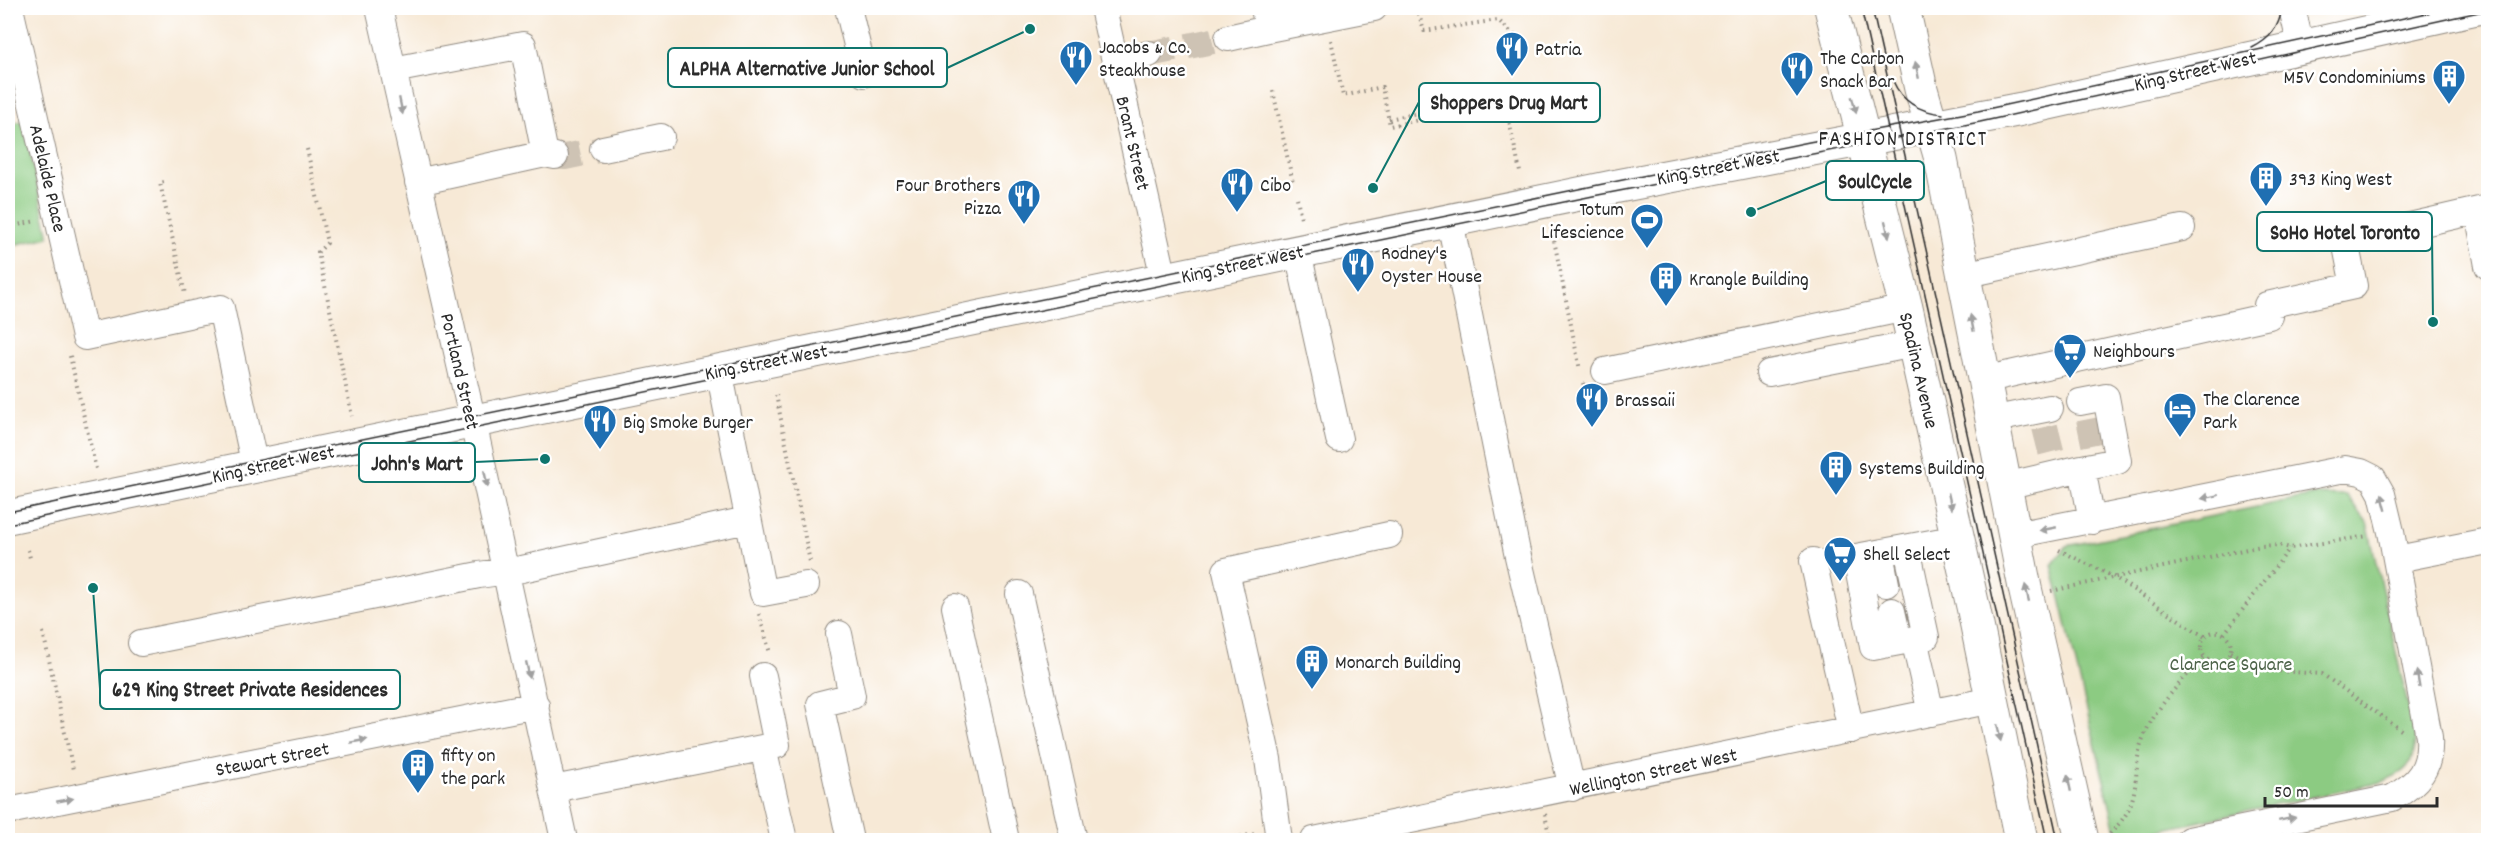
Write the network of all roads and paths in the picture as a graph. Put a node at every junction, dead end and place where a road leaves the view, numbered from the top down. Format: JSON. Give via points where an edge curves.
{"nodes":[{"id":1,"x":10,"y":8,"type":"edge"},
{"id":2,"x":379,"y":8,"type":"edge"},
{"id":3,"x":848,"y":8,"type":"edge"},
{"id":4,"x":1103,"y":8,"type":"edge"},
{"id":5,"x":1374,"y":8,"type":"edge"},
{"id":6,"x":1417,"y":8,"type":"edge"},
{"id":7,"x":1831,"y":8,"type":"edge"},
{"id":8,"x":1903,"y":8,"type":"edge"},
{"id":9,"x":2292,"y":8,"type":"edge"},
{"id":10,"x":2476,"y":8,"type":"edge"},
{"id":11,"x":1266,"y":18,"type":"edge"},
{"id":12,"x":1327,"y":18,"type":"junction"},
{"id":13,"x":1228,"y":38,"type":"tunnel mouth"},
{"id":14,"x":2301,"y":47,"type":"junction"},
{"id":15,"x":1531,"y":51,"type":"dead end"},
{"id":16,"x":1149,"y":54,"type":"tunnel mouth"},
{"id":17,"x":1115,"y":62,"type":"junction"},
{"id":18,"x":393,"y":70,"type":"junction"},
{"id":19,"x":864,"y":74,"type":"dead end"},
{"id":20,"x":1273,"y":91,"type":"dead end"},
{"id":21,"x":1505,"y":102,"type":"junction"},
{"id":22,"x":1389,"y":119,"type":"junction"},
{"id":23,"x":1932,"y":127,"type":"junction"},
{"id":24,"x":661,"y":137,"type":"dead end"},
{"id":25,"x":1864,"y":138,"type":"junction"},
{"id":26,"x":307,"y":149,"type":"dead end"},
{"id":27,"x":603,"y":149,"type":"tunnel mouth"},
{"id":28,"x":1520,"y":172,"type":"dead end"},
{"id":29,"x":164,"y":182,"type":"dead end"},
{"id":30,"x":418,"y":182,"type":"junction"},
{"id":31,"x":1293,"y":183,"type":"dead end"},
{"id":32,"x":1297,"y":198,"type":"dead end"},
{"id":33,"x":2483,"y":210,"type":"edge"},
{"id":34,"x":1301,"y":218,"type":"dead end"},
{"id":35,"x":46,"y":219,"type":"dead end"},
{"id":36,"x":1450,"y":220,"type":"junction"},
{"id":37,"x":8,"y":227,"type":"edge"},
{"id":38,"x":2182,"y":228,"type":"dead end"},
{"id":39,"x":1553,"y":235,"type":"dead end"},
{"id":40,"x":1298,"y":252,"type":"junction"},
{"id":41,"x":2488,"y":266,"type":"edge"},
{"id":42,"x":1963,"y":275,"type":"junction"},
{"id":43,"x":1164,"y":279,"type":"junction"},
{"id":44,"x":1906,"y":308,"type":"junction"},
{"id":45,"x":190,"y":315,"type":"junction"},
{"id":46,"x":96,"y":335,"type":"junction"},
{"id":47,"x":1914,"y":344,"type":"junction"},
{"id":48,"x":719,"y":370,"type":"junction"},
{"id":49,"x":1605,"y":371,"type":"dead end"},
{"id":50,"x":1769,"y":373,"type":"dead end"},
{"id":51,"x":1983,"y":380,"type":"junction"},
{"id":52,"x":776,"y":395,"type":"dead end"},
{"id":53,"x":2085,"y":407,"type":"dead end"},
{"id":54,"x":2045,"y":415,"type":"dead end"},
{"id":55,"x":352,"y":417,"type":"dead end"},
{"id":56,"x":1991,"y":420,"type":"junction"},
{"id":57,"x":473,"y":422,"type":"junction"},
{"id":58,"x":1591,"y":424,"type":"dead end"},
{"id":59,"x":1339,"y":440,"type":"dead end"},
{"id":60,"x":2092,"y":462,"type":"junction"},
{"id":61,"x":255,"y":467,"type":"junction"},
{"id":62,"x":96,"y":469,"type":"dead end"},
{"id":63,"x":2005,"y":486,"type":"junction"},
{"id":64,"x":8,"y":518,"type":"edge"},
{"id":65,"x":2092,"y":520,"type":"junction"},
{"id":66,"x":738,"y":522,"type":"dead end"},
{"id":67,"x":1389,"y":535,"type":"dead end"},
{"id":68,"x":2015,"y":535,"type":"junction"},
{"id":69,"x":2369,"y":536,"type":"dead end"},
{"id":70,"x":1958,"y":538,"type":"junction"},
{"id":71,"x":2488,"y":541,"type":"edge"},
{"id":72,"x":1907,"y":548,"type":"junction"},
{"id":73,"x":2290,"y":548,"type":"junction"},
{"id":74,"x":28,"y":550,"type":"dead end"},
{"id":75,"x":2057,"y":550,"type":"dead end"},
{"id":76,"x":1880,"y":553,"type":"junction"},
{"id":77,"x":30,"y":558,"type":"dead end"},
{"id":78,"x":2397,"y":560,"type":"junction"},
{"id":79,"x":1813,"y":561,"type":"dead end"},
{"id":80,"x":506,"y":571,"type":"junction"},
{"id":81,"x":2114,"y":577,"type":"junction"},
{"id":82,"x":809,"y":578,"type":"joint"},
{"id":83,"x":1886,"y":585,"type":"dead end"},
{"id":84,"x":2052,"y":590,"type":"dead end"},
{"id":85,"x":1019,"y":594,"type":"dead end"},
{"id":86,"x":955,"y":607,"type":"dead end"},
{"id":87,"x":1892,"y":611,"type":"dead end"},
{"id":88,"x":759,"y":612,"type":"dead end"},
{"id":89,"x":43,"y":632,"type":"dead end"},
{"id":90,"x":839,"y":634,"type":"dead end"},
{"id":91,"x":2224,"y":634,"type":"junction"},
{"id":92,"x":2205,"y":637,"type":"junction"},
{"id":93,"x":1907,"y":641,"type":"junction"},
{"id":94,"x":141,"y":643,"type":"dead end"},
{"id":95,"x":2230,"y":652,"type":"junction"},
{"id":96,"x":2205,"y":656,"type":"junction"},
{"id":97,"x":763,"y":679,"type":"joint"},
{"id":98,"x":1992,"y":700,"type":"junction"},
{"id":99,"x":536,"y":705,"type":"junction"},
{"id":100,"x":1931,"y":712,"type":"junction"},
{"id":101,"x":1851,"y":730,"type":"junction"},
{"id":102,"x":2412,"y":738,"type":"dead end"},
{"id":103,"x":763,"y":748,"type":"junction"},
{"id":104,"x":73,"y":770,"type":"dead end"},
{"id":105,"x":1572,"y":788,"type":"junction"},
{"id":106,"x":553,"y":789,"type":"junction"},
{"id":107,"x":8,"y":811,"type":"edge"},
{"id":108,"x":1544,"y":811,"type":"dead end"},
{"id":109,"x":2095,"y":837,"type":"edge"},
{"id":110,"x":564,"y":840,"type":"edge"},
{"id":111,"x":784,"y":840,"type":"edge"},
{"id":112,"x":849,"y":840,"type":"edge"},
{"id":113,"x":1006,"y":840,"type":"edge"},
{"id":114,"x":1074,"y":840,"type":"edge"},
{"id":115,"x":1279,"y":840,"type":"edge"},
{"id":116,"x":1314,"y":840,"type":"edge"},
{"id":117,"x":1550,"y":840,"type":"edge"},
{"id":118,"x":2021,"y":840,"type":"edge"},
{"id":119,"x":2188,"y":840,"type":"edge"}],
"edges":[{"from":1,"to":46,"type":"street","name":"Adelaide Place","via":[[64,244]]},
{"from":2,"to":18,"type":"street","name":"Portland Street"},
{"from":3,"to":19,"type":"street"},
{"from":4,"to":17,"type":"street","name":"Brant Street"},
{"from":5,"to":12,"type":"street"},
{"from":6,"to":15,"type":"path","via":[[1424,31],[1498,20]]},
{"from":7,"to":25,"type":"main road","name":"Spadina Avenue","one_way":true},
{"from":23,"to":8,"type":"main road","one_way":true},
{"from":9,"to":14,"type":"street"},
{"from":10,"to":14,"type":"main road","name":"King Street West"},
{"from":11,"to":12,"type":"street"},
{"from":11,"to":13,"type":"street"},
{"from":12,"to":22,"type":"path","via":[[1343,96],[1382,87]]},
{"from":14,"to":23,"type":"main road","name":"King Street West"},
{"from":16,"to":17,"type":"street"},
{"from":17,"to":43,"type":"street","name":"Brant Street"},
{"from":18,"to":30,"type":"street","name":"Portland Street","one_way":true},
{"from":18,"to":30,"type":"street","via":[[523,45],[550,155]]},
{"from":20,"to":31,"type":"path"},
{"from":21,"to":22,"type":"path","via":[[1390,126]]},
{"from":21,"to":22,"type":"path","via":[[1509,94]]},
{"from":21,"to":28,"type":"path"},
{"from":23,"to":25,"type":"main road","name":"King Street West"},
{"from":23,"to":42,"type":"main road"},
{"from":24,"to":27,"type":"street"},
{"from":25,"to":36,"type":"main road","name":"King Street West"},
{"from":25,"to":44,"type":"main road","name":"Spadina Avenue","one_way":true},
{"from":26,"to":55,"type":"path","via":[[327,243],[318,252]]},
{"from":29,"to":45,"type":"path","via":[[160,183]]},
{"from":30,"to":57,"type":"street","name":"Portland Street"},
{"from":32,"to":34,"type":"path"},
{"from":33,"to":41,"type":"street"},
{"from":33,"to":51,"type":"street","via":[[2345,241],[2354,286],[2267,304],[2269,316]]},
{"from":35,"to":37,"type":"path"},
{"from":36,"to":40,"type":"main road","name":"King Street West"},
{"from":36,"to":105,"type":"street","via":[[1517,552]]},
{"from":38,"to":42,"type":"street"},
{"from":39,"to":58,"type":"path"},
{"from":40,"to":43,"type":"main road","name":"King Street West"},
{"from":40,"to":59,"type":"street"},
{"from":51,"to":42,"type":"main road","one_way":true},
{"from":43,"to":48,"type":"main road","name":"King Street West"},
{"from":44,"to":47,"type":"main road","name":"Spadina Avenue"},
{"from":44,"to":49,"type":"street"},
{"from":45,"to":46,"type":"street"},
{"from":45,"to":61,"type":"street","via":[[224,303]]},
{"from":46,"to":62,"type":"path","via":[[67,340]]},
{"from":47,"to":50,"type":"street"},
{"from":47,"to":70,"type":"main road","name":"Spadina Avenue","one_way":true},
{"from":48,"to":57,"type":"main road","name":"King Street West"},
{"from":48,"to":82,"type":"street","via":[[763,593]]},
{"from":51,"to":56,"type":"main road"},
{"from":52,"to":82,"type":"path"},
{"from":53,"to":60,"type":"street","via":[[2106,397],[2118,461]]},
{"from":54,"to":56,"type":"street"},
{"from":56,"to":63,"type":"main road"},
{"from":57,"to":61,"type":"main road","name":"King Street West"},
{"from":57,"to":80,"type":"street","name":"Portland Street","one_way":true},
{"from":60,"to":63,"type":"street","via":[[2055,469]]},
{"from":60,"to":65,"type":"street"},
{"from":61,"to":64,"type":"main road","name":"King Street West"},
{"from":63,"to":68,"type":"main road"},
{"from":65,"to":68,"type":"street","one_way":true},
{"from":78,"to":65,"type":"street","one_way":true,"via":[[2382,494],[2373,478],[2345,469]]},
{"from":66,"to":80,"type":"street"},
{"from":67,"to":115,"type":"street","via":[[1226,571],[1268,759]]},
{"from":109,"to":68,"type":"main road","one_way":true},
{"from":69,"to":73,"type":"path"},
{"from":70,"to":72,"type":"street"},
{"from":70,"to":98,"type":"main road","name":"Spadina Avenue"},
{"from":71,"to":78,"type":"street"},
{"from":72,"to":76,"type":"street"},
{"from":72,"to":93,"type":"street","via":[[1926,637]]},
{"from":73,"to":81,"type":"path","via":[[2261,546]]},
{"from":73,"to":91,"type":"path"},
{"from":74,"to":77,"type":"path"},
{"from":75,"to":81,"type":"path"},
{"from":76,"to":83,"type":"street"},
{"from":76,"to":93,"type":"street","via":[[1856,557],[1863,650]]},
{"from":119,"to":78,"type":"street","one_way":true,"via":[[2392,798],[2416,781],[2427,764],[2429,737]]},
{"from":79,"to":101,"type":"street"},
{"from":80,"to":94,"type":"street"},
{"from":80,"to":99,"type":"street","name":"Portland Street","one_way":true},
{"from":81,"to":84,"type":"path"},
{"from":81,"to":92,"type":"path"},
{"from":85,"to":114,"type":"street"},
{"from":86,"to":113,"type":"street"},
{"from":87,"to":93,"type":"street"},
{"from":88,"to":97,"type":"path","via":[[774,674]]},
{"from":89,"to":104,"type":"path"},
{"from":90,"to":112,"type":"street","via":[[852,696],[820,704]]},
{"from":91,"to":92,"type":"path","via":[[2214,632]]},
{"from":91,"to":95,"type":"path","via":[[2231,642]]},
{"from":92,"to":96,"type":"path","via":[[2201,646]]},
{"from":93,"to":100,"type":"street"},
{"from":95,"to":96,"type":"path","via":[[2221,661]]},
{"from":95,"to":102,"type":"path","via":[[2265,670],[2322,674]]},
{"from":96,"to":109,"type":"path","via":[[2179,684],[2144,735],[2130,806],[2123,819]]},
{"from":97,"to":103,"type":"street","via":[[777,746]]},
{"from":98,"to":100,"type":"street","name":"Wellington Street West"},
{"from":98,"to":118,"type":"main road","name":"Spadina Avenue","one_way":true},
{"from":99,"to":106,"type":"street","name":"Portland Street"},
{"from":107,"to":99,"type":"street","name":"Stewart Street","one_way":true},
{"from":100,"to":101,"type":"street","name":"Wellington Street West"},
{"from":101,"to":105,"type":"street","name":"Wellington Street West"},
{"from":103,"to":106,"type":"street"},
{"from":103,"to":111,"type":"street"},
{"from":105,"to":116,"type":"street","name":"Wellington Street West"},
{"from":106,"to":110,"type":"street","name":"Portland Street"},
{"from":108,"to":117,"type":"path"}]}
